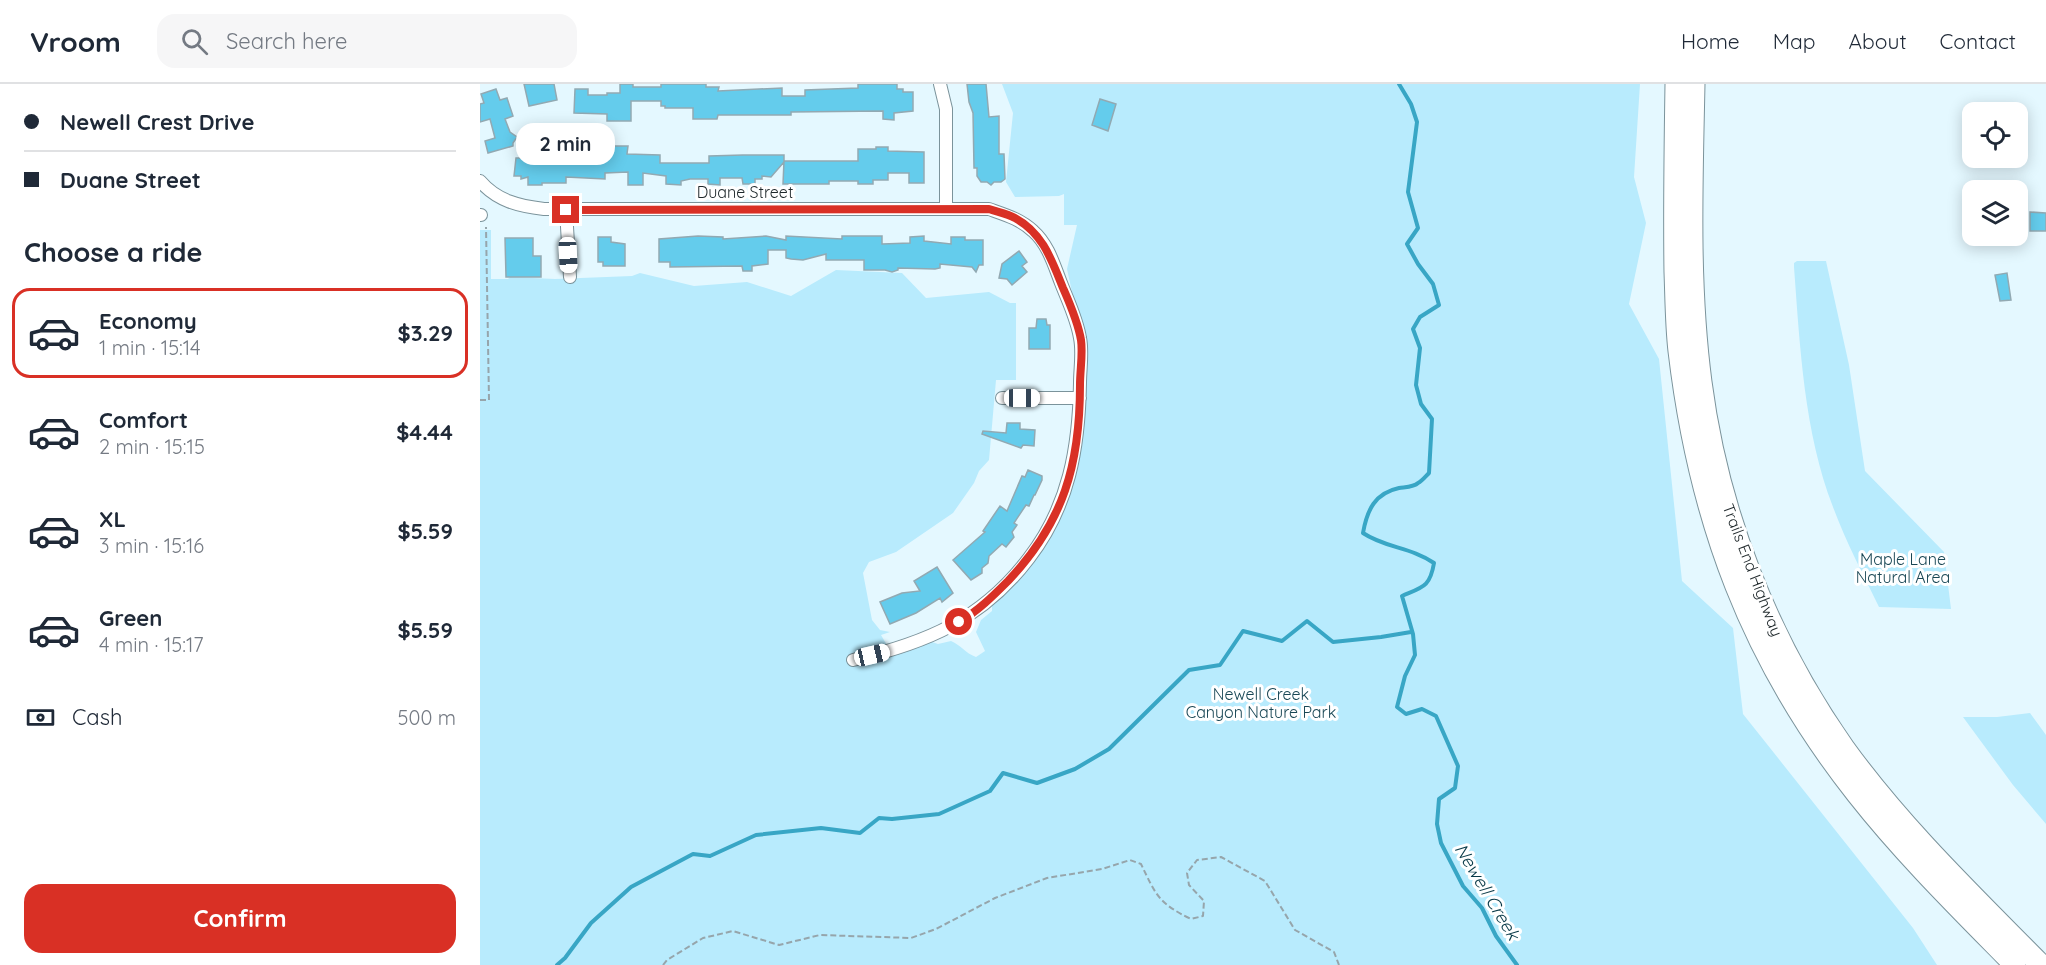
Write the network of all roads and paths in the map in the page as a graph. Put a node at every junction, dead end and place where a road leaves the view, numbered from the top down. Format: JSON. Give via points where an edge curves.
{"nodes":[{"id":1,"x":940,"y":84,"type":"edge"},
{"id":2,"x":1676,"y":84,"type":"edge"},
{"id":3,"x":1694,"y":84,"type":"edge"},
{"id":4,"x":480,"y":181,"type":"edge"},
{"id":5,"x":946,"y":208,"type":"junction"},
{"id":6,"x":566,"y":210,"type":"junction"},
{"id":7,"x":481,"y":215,"type":"edge"},
{"id":8,"x":570,"y":277,"type":"dead end"},
{"id":9,"x":1002,"y":398,"type":"dead end"},
{"id":10,"x":1080,"y":398,"type":"junction"},
{"id":11,"x":480,"y":400,"type":"edge"},
{"id":12,"x":853,"y":660,"type":"dead end"},
{"id":13,"x":663,"y":965,"type":"edge"},
{"id":14,"x":1339,"y":965,"type":"edge"},
{"id":15,"x":2015,"y":965,"type":"edge"},
{"id":16,"x":2041,"y":965,"type":"edge"}],
"edges":[{"from":1,"to":5,"type":"street","via":[[946,109]]},
{"from":2,"to":15,"type":"highway","name":"Trails End Highway","via":[[1674,230],[1679,350],[1696,460],[1734,582],[1790,697],[1857,795]]},
{"from":3,"to":16,"type":"highway","name":"Trails End Highway","via":[[1693,281],[1700,379],[1720,483],[1759,595],[1807,689],[1870,782]]},
{"from":4,"to":6,"type":"street","name":"Duane Street","via":[[502,200]]},
{"from":5,"to":6,"type":"street","name":"Duane Street"},
{"from":5,"to":10,"type":"street","name":"Duane Street","via":[[989,209],[1015,218],[1035,233],[1049,252],[1081,340]]},
{"from":6,"to":8,"type":"street"},
{"from":7,"to":11,"type":"path","via":[[486,224],[489,400]]},
{"from":9,"to":10,"type":"street"},
{"from":10,"to":12,"type":"street","name":"Duane Street","via":[[1074,461],[1067,487],[1043,539],[1028,560],[973,614],[946,630],[892,651]]},
{"from":13,"to":14,"type":"path","via":[[704,938],[734,931],[779,945],[820,935],[911,938],[995,897],[1047,878],[1130,860],[1141,864],[1155,894],[1170,909],[1191,919],[1203,916],[1204,901],[1189,885],[1187,873],[1197,860],[1221,857],[1265,881],[1295,930],[1334,952]]}]}
